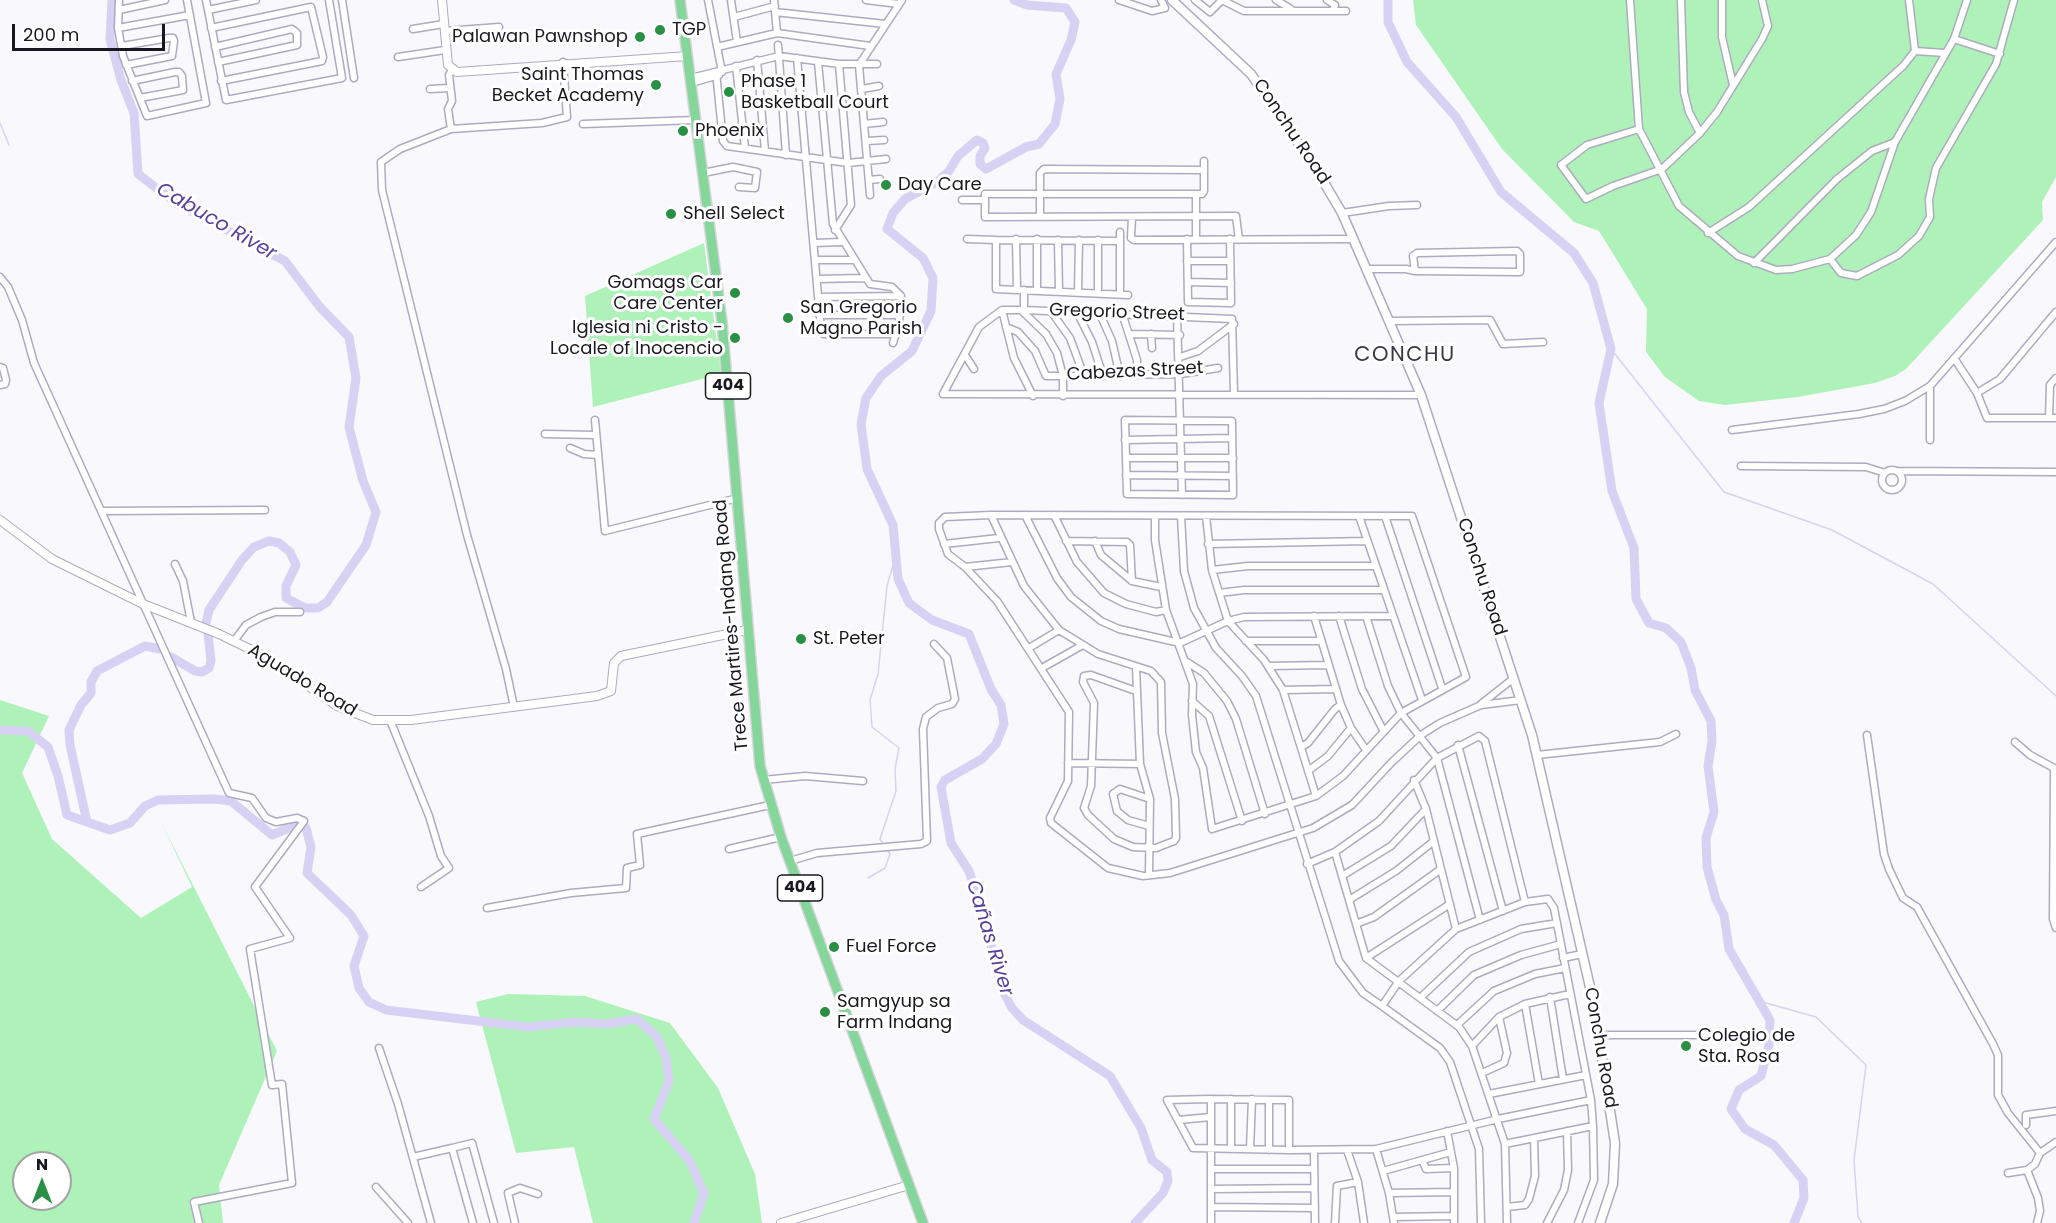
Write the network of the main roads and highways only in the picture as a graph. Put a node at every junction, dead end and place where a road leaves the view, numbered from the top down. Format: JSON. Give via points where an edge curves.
{"nodes":[{"id":1,"x":680,"y":0,"type":"edge"},
{"id":2,"x":1172,"y":0,"type":"edge"},
{"id":3,"x":923,"y":1223,"type":"edge"},
{"id":4,"x":1600,"y":1223,"type":"edge"}],
"edges":[{"from":1,"to":3,"type":"main road","name":"Trece Martires-Indang Road","number":"404","via":[[722,322],[763,780]]},
{"from":2,"to":4,"type":"main road","name":"Conchu Road","via":[[1251,74],[1342,213],[1421,395],[1537,755],[1582,954],[1615,1143],[1613,1184]]}]}
